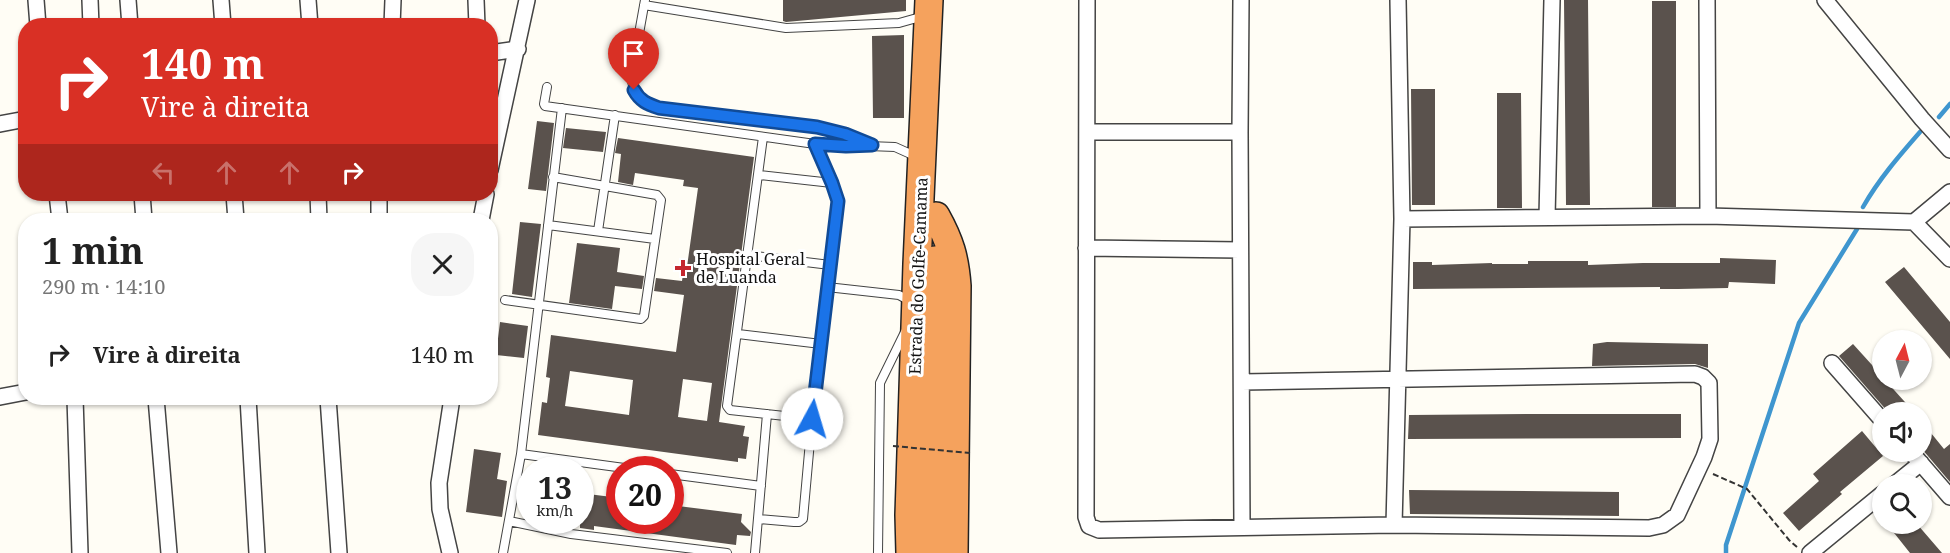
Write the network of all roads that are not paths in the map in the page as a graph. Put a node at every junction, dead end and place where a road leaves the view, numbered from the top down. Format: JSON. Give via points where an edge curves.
{"nodes":[{"id":1,"x":36,"y":0,"type":"edge"},
{"id":2,"x":90,"y":0,"type":"edge"},
{"id":3,"x":128,"y":0,"type":"edge"},
{"id":4,"x":221,"y":0,"type":"edge"},
{"id":5,"x":308,"y":0,"type":"edge"},
{"id":6,"x":393,"y":0,"type":"edge"},
{"id":7,"x":476,"y":0,"type":"edge"},
{"id":8,"x":527,"y":0,"type":"edge"},
{"id":9,"x":1087,"y":0,"type":"edge"},
{"id":10,"x":1241,"y":0,"type":"edge"},
{"id":11,"x":1398,"y":0,"type":"edge"},
{"id":12,"x":1552,"y":0,"type":"edge"},
{"id":13,"x":1707,"y":0,"type":"edge"},
{"id":14,"x":1829,"y":1,"type":"edge"},
{"id":15,"x":644,"y":2,"type":"edge"},
{"id":16,"x":935,"y":5,"type":"edge"},
{"id":17,"x":37,"y":18,"type":"edge"},
{"id":18,"x":91,"y":18,"type":"edge"},
{"id":19,"x":129,"y":18,"type":"edge"},
{"id":20,"x":222,"y":18,"type":"edge"},
{"id":21,"x":309,"y":18,"type":"edge"},
{"id":22,"x":392,"y":18,"type":"edge"},
{"id":23,"x":477,"y":18,"type":"edge"},
{"id":24,"x":518,"y":49,"type":"junction"},
{"id":25,"x":498,"y":51,"type":"edge"},
{"id":26,"x":547,"y":87,"type":"dead end"},
{"id":27,"x":562,"y":108,"type":"junction"},
{"id":28,"x":615,"y":115,"type":"junction"},
{"id":29,"x":18,"y":121,"type":"edge"},
{"id":30,"x":0,"y":124,"type":"edge"},
{"id":31,"x":1087,"y":132,"type":"junction"},
{"id":32,"x":1240,"y":132,"type":"junction"},
{"id":33,"x":498,"y":135,"type":"edge"},
{"id":34,"x":914,"y":136,"type":"junction"},
{"id":35,"x":764,"y":137,"type":"junction"},
{"id":36,"x":815,"y":144,"type":"junction"},
{"id":37,"x":1945,"y":144,"type":"edge"},
{"id":38,"x":872,"y":145,"type":"junction"},
{"id":39,"x":896,"y":147,"type":"junction"},
{"id":40,"x":759,"y":175,"type":"junction"},
{"id":41,"x":921,"y":175,"type":"junction"},
{"id":42,"x":553,"y":177,"type":"junction"},
{"id":43,"x":832,"y":183,"type":"junction"},
{"id":44,"x":605,"y":186,"type":"junction"},
{"id":45,"x":1950,"y":192,"type":"edge"},
{"id":46,"x":936,"y":216,"type":"junction"},
{"id":47,"x":1708,"y":216,"type":"junction"},
{"id":48,"x":1547,"y":217,"type":"junction"},
{"id":49,"x":1402,"y":219,"type":"junction"},
{"id":50,"x":1914,"y":222,"type":"junction"},
{"id":51,"x":548,"y":225,"type":"junction"},
{"id":52,"x":598,"y":231,"type":"junction"},
{"id":53,"x":655,"y":239,"type":"junction"},
{"id":54,"x":1086,"y":248,"type":"junction"},
{"id":55,"x":1240,"y":250,"type":"junction"},
{"id":56,"x":748,"y":255,"type":"junction"},
{"id":57,"x":1950,"y":259,"type":"edge"},
{"id":58,"x":830,"y":265,"type":"junction"},
{"id":59,"x":827,"y":287,"type":"junction"},
{"id":60,"x":892,"y":293,"type":"junction"},
{"id":61,"x":505,"y":300,"type":"dead end"},
{"id":62,"x":908,"y":300,"type":"junction"},
{"id":63,"x":537,"y":303,"type":"junction"},
{"id":64,"x":738,"y":334,"type":"junction"},
{"id":65,"x":821,"y":344,"type":"junction"},
{"id":66,"x":1832,"y":363,"type":"dead end"},
{"id":67,"x":1398,"y":380,"type":"junction"},
{"id":68,"x":1242,"y":382,"type":"junction"},
{"id":69,"x":18,"y":394,"type":"edge"},
{"id":70,"x":0,"y":397,"type":"edge"},
{"id":71,"x":75,"y":405,"type":"edge"},
{"id":72,"x":157,"y":405,"type":"edge"},
{"id":73,"x":248,"y":405,"type":"edge"},
{"id":74,"x":328,"y":405,"type":"edge"},
{"id":75,"x":451,"y":405,"type":"edge"},
{"id":76,"x":1872,"y":409,"type":"edge"},
{"id":77,"x":767,"y":414,"type":"junction"},
{"id":78,"x":812,"y":419,"type":"junction"},
{"id":79,"x":521,"y":454,"type":"junction"},
{"id":80,"x":1912,"y":462,"type":"edge"},
{"id":81,"x":1920,"y":462,"type":"edge"},
{"id":82,"x":606,"y":466,"type":"edge"},
{"id":83,"x":1903,"y":474,"type":"edge"},
{"id":84,"x":684,"y":476,"type":"edge"},
{"id":85,"x":761,"y":486,"type":"junction"},
{"id":86,"x":1950,"y":497,"type":"edge"},
{"id":87,"x":1872,"y":502,"type":"edge"},
{"id":88,"x":909,"y":514,"type":"junction"},
{"id":89,"x":758,"y":519,"type":"junction"},
{"id":90,"x":509,"y":521,"type":"junction"},
{"id":91,"x":1394,"y":525,"type":"junction"},
{"id":92,"x":1242,"y":527,"type":"junction"},
{"id":93,"x":1812,"y":552,"type":"edge"},
{"id":94,"x":80,"y":553,"type":"edge"},
{"id":95,"x":170,"y":553,"type":"edge"},
{"id":96,"x":257,"y":553,"type":"edge"},
{"id":97,"x":339,"y":553,"type":"edge"},
{"id":98,"x":450,"y":553,"type":"edge"},
{"id":99,"x":503,"y":553,"type":"edge"},
{"id":100,"x":727,"y":553,"type":"edge"},
{"id":101,"x":755,"y":553,"type":"edge"},
{"id":102,"x":878,"y":553,"type":"edge"},
{"id":103,"x":897,"y":553,"type":"edge"},
{"id":104,"x":910,"y":553,"type":"edge"},
{"id":105,"x":929,"y":553,"type":"edge"},
{"id":106,"x":954,"y":553,"type":"edge"}],
"edges":[{"from":1,"to":17,"type":"street"},
{"from":2,"to":18,"type":"street"},
{"from":3,"to":19,"type":"street"},
{"from":4,"to":20,"type":"street"},
{"from":5,"to":21,"type":"street"},
{"from":6,"to":22,"type":"street"},
{"from":7,"to":23,"type":"street"},
{"from":8,"to":24,"type":"street"},
{"from":9,"to":31,"type":"street"},
{"from":10,"to":32,"type":"street"},
{"from":11,"to":49,"type":"street"},
{"from":12,"to":48,"type":"street"},
{"from":13,"to":47,"type":"street"},
{"from":14,"to":37,"type":"street"},
{"from":15,"to":16,"type":"lane","via":[[786,28],[898,22]]},
{"from":15,"to":38,"type":"lane","via":[[631,78],[639,99],[646,104],[817,127]]},
{"from":16,"to":34,"type":"highway","name":"Estrada do Golfe-Camama"},
{"from":16,"to":46,"type":"highway","name":"Estrada do Golfe-Camama"},
{"from":24,"to":25,"type":"street"},
{"from":24,"to":33,"type":"street"},
{"from":26,"to":27,"type":"lane","via":[[544,105]]},
{"from":27,"to":28,"type":"lane"},
{"from":27,"to":42,"type":"lane"},
{"from":28,"to":35,"type":"lane"},
{"from":28,"to":44,"type":"lane"},
{"from":29,"to":30,"type":"street"},
{"from":31,"to":32,"type":"street"},
{"from":31,"to":54,"type":"street"},
{"from":32,"to":55,"type":"street"},
{"from":34,"to":39,"type":"lane"},
{"from":34,"to":41,"type":"highway","name":"Estrada do Golfe-Camama"},
{"from":35,"to":36,"type":"lane"},
{"from":35,"to":40,"type":"lane"},
{"from":36,"to":38,"type":"lane"},
{"from":36,"to":43,"type":"lane"},
{"from":38,"to":39,"type":"lane"},
{"from":39,"to":41,"type":"lane","via":[[918,158]]},
{"from":40,"to":43,"type":"lane"},
{"from":40,"to":56,"type":"lane"},
{"from":41,"to":62,"type":"highway","name":"Estrada do Golfe-Camama"},
{"from":42,"to":44,"type":"lane"},
{"from":42,"to":51,"type":"lane"},
{"from":43,"to":58,"type":"lane","via":[[838,201]]},
{"from":44,"to":52,"type":"lane"},
{"from":44,"to":53,"type":"lane","via":[[659,197]]},
{"from":45,"to":50,"type":"street"},
{"from":46,"to":105,"type":"highway","name":"Estrada do Golfe-Camama"},
{"from":46,"to":106,"type":"highway","via":[[955,259],[957,286]]},
{"from":47,"to":48,"type":"street"},
{"from":47,"to":50,"type":"street"},
{"from":48,"to":49,"type":"street"},
{"from":49,"to":67,"type":"street"},
{"from":50,"to":57,"type":"street"},
{"from":51,"to":52,"type":"lane"},
{"from":51,"to":63,"type":"lane"},
{"from":52,"to":53,"type":"lane"},
{"from":53,"to":63,"type":"lane","via":[[643,318]]},
{"from":54,"to":55,"type":"street"},
{"from":54,"to":92,"type":"street","via":[[1089,526],[1099,530]]},
{"from":55,"to":68,"type":"street"},
{"from":56,"to":58,"type":"lane"},
{"from":56,"to":64,"type":"lane"},
{"from":58,"to":59,"type":"lane"},
{"from":59,"to":60,"type":"lane"},
{"from":59,"to":65,"type":"lane"},
{"from":60,"to":62,"type":"lane"},
{"from":60,"to":62,"type":"lane","via":[[912,302]]},
{"from":61,"to":63,"type":"lane"},
{"from":62,"to":88,"type":"highway","name":"Estrada do Golfe-Camama"},
{"from":62,"to":102,"type":"lane","via":[[880,383]]},
{"from":63,"to":79,"type":"lane"},
{"from":64,"to":65,"type":"lane"},
{"from":64,"to":77,"type":"lane","via":[[728,409]]},
{"from":65,"to":78,"type":"lane"},
{"from":66,"to":76,"type":"street"},
{"from":67,"to":68,"type":"street"},
{"from":67,"to":91,"type":"street"},
{"from":67,"to":91,"type":"street","via":[[1695,374],[1709,383],[1710,439],[1677,515],[1663,525]]},
{"from":68,"to":92,"type":"street"},
{"from":69,"to":70,"type":"street"},
{"from":71,"to":94,"type":"street"},
{"from":72,"to":95,"type":"street"},
{"from":73,"to":96,"type":"street"},
{"from":74,"to":97,"type":"street"},
{"from":75,"to":98,"type":"street","via":[[439,483],[440,509]]},
{"from":77,"to":78,"type":"lane"},
{"from":77,"to":85,"type":"lane"},
{"from":78,"to":89,"type":"lane","via":[[803,519]]},
{"from":79,"to":82,"type":"lane"},
{"from":79,"to":90,"type":"lane"},
{"from":80,"to":83,"type":"street"},
{"from":81,"to":86,"type":"street"},
{"from":84,"to":85,"type":"lane"},
{"from":85,"to":89,"type":"lane"},
{"from":87,"to":93,"type":"street"},
{"from":88,"to":103,"type":"highway"},
{"from":88,"to":104,"type":"highway","name":"Estrada do Golfe-Camama"},
{"from":89,"to":101,"type":"lane"},
{"from":90,"to":99,"type":"lane"},
{"from":90,"to":100,"type":"lane","via":[[571,534]]},
{"from":91,"to":92,"type":"street"}]}
